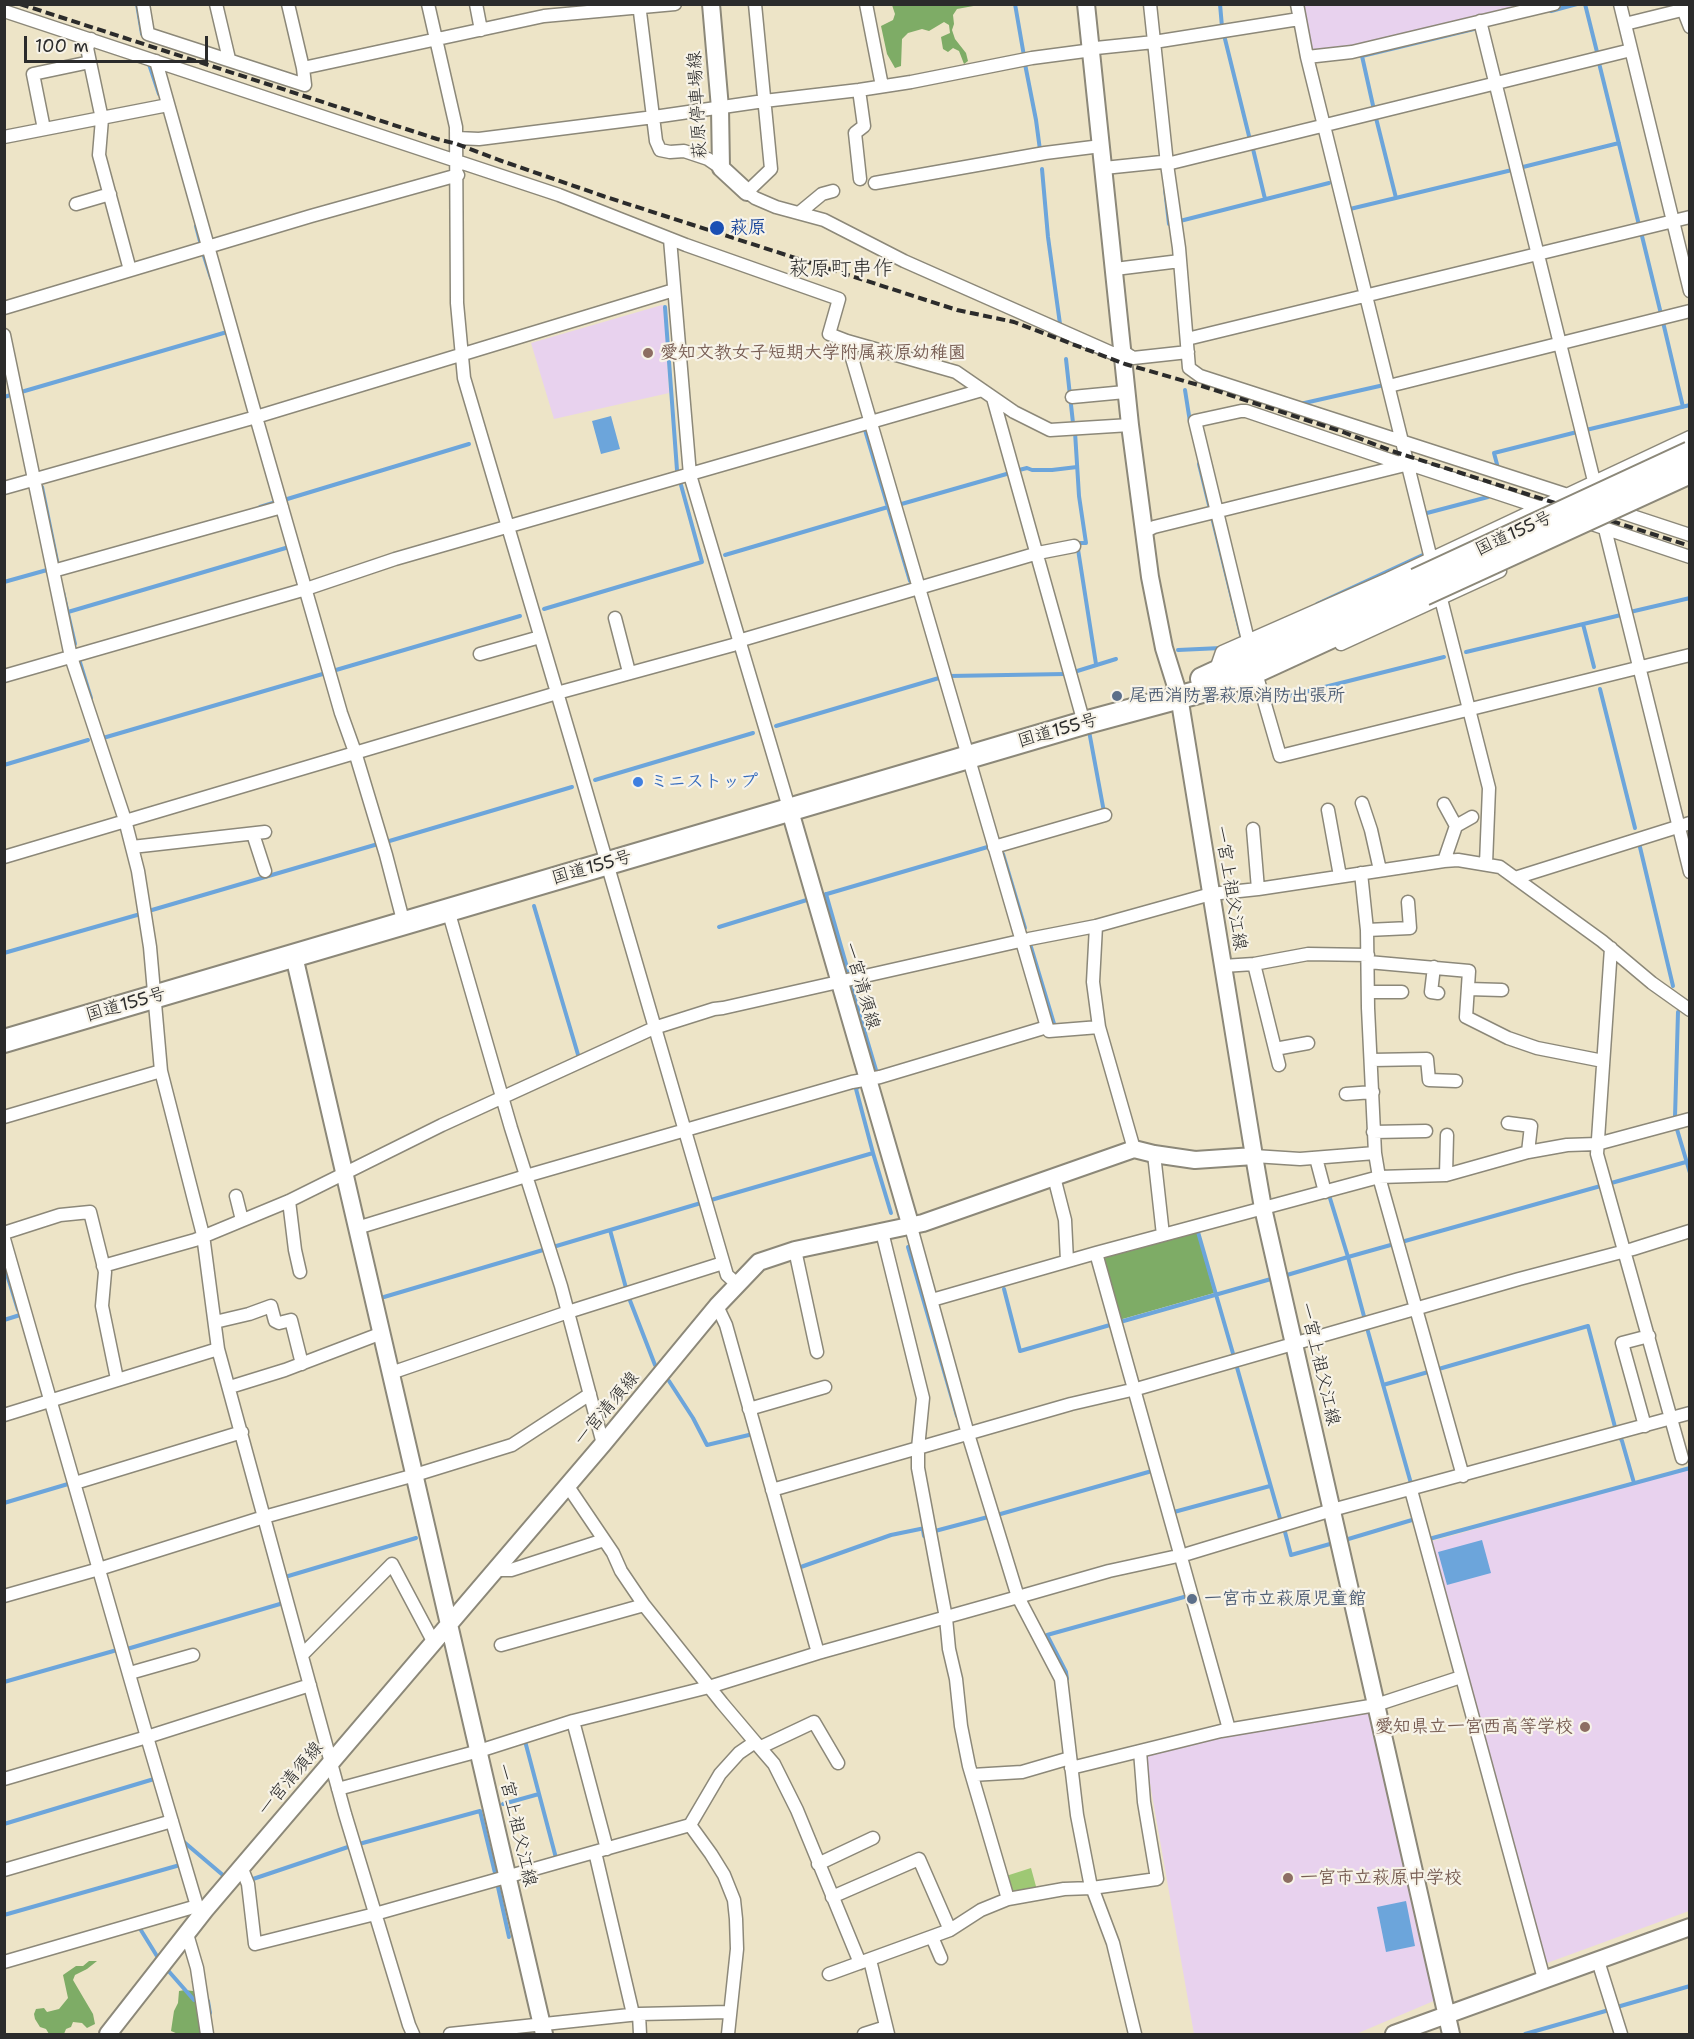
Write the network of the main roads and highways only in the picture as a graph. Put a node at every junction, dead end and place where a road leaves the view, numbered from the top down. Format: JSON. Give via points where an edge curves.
{"nodes":[{"id":1,"x":711,"y":4,"type":"edge"},
{"id":2,"x":1086,"y":4,"type":"edge"},
{"id":3,"x":747,"y":192,"type":"road end"},
{"id":4,"x":1689,"y":453,"type":"edge"},
{"id":5,"x":1689,"y":472,"type":"edge"},
{"id":6,"x":1427,"y":591,"type":"junction"},
{"id":7,"x":1179,"y":696,"type":"junction"},
{"id":8,"x":790,"y":811,"type":"junction"},
{"id":9,"x":294,"y":956,"type":"junction"},
{"id":10,"x":4,"y":1041,"type":"edge"},
{"id":11,"x":1254,"y":1156,"type":"junction"},
{"id":12,"x":911,"y":1227,"type":"junction"},
{"id":13,"x":450,"y":1625,"type":"junction"},
{"id":14,"x":1689,"y":1927,"type":"edge"},
{"id":15,"x":1447,"y":2014,"type":"junction"},
{"id":16,"x":543,"y":2030,"type":"edge"},
{"id":17,"x":108,"y":2034,"type":"edge"},
{"id":18,"x":1394,"y":2034,"type":"edge"},
{"id":19,"x":1451,"y":2034,"type":"edge"}],
"edges":[{"from":1,"to":3,"type":"main road","name":"萩原停車場線","via":[[721,168]]},
{"from":2,"to":7,"type":"main road","name":"一宮上祖父江線","via":[[1144,532],[1164,648]]},
{"from":4,"to":6,"type":"highway","name":"国道155号","bridge":true},
{"from":5,"to":6,"type":"highway","name":"国道155号","bridge":true},
{"from":6,"to":7,"type":"highway","name":"国道155号","via":[[1248,675]]},
{"from":6,"to":7,"type":"highway","name":"国道155号","via":[[1215,672]]},
{"from":7,"to":8,"type":"highway","name":"国道155号"},
{"from":7,"to":11,"type":"main road","name":"一宮上祖父江線"},
{"from":8,"to":9,"type":"highway","name":"国道155号"},
{"from":8,"to":12,"type":"main road","name":"一宮清須線"},
{"from":9,"to":10,"type":"highway","name":"国道155号"},
{"from":9,"to":13,"type":"main road","name":"一宮上祖父江線"},
{"from":11,"to":12,"type":"main road","via":[[1195,1160],[1134,1149]]},
{"from":11,"to":15,"type":"main road","name":"一宮上祖父江線"},
{"from":12,"to":13,"type":"main road","name":"一宮清須線","via":[[795,1250],[759,1262],[717,1306]]},
{"from":13,"to":16,"type":"main road","name":"一宮上祖父江線"},
{"from":13,"to":17,"type":"main road","name":"一宮清須線","via":[[242,1869],[201,1908],[187,1934]]},
{"from":14,"to":15,"type":"main road"},
{"from":15,"to":18,"type":"main road"},
{"from":15,"to":19,"type":"main road","name":"一宮上祖父江線"}]}
